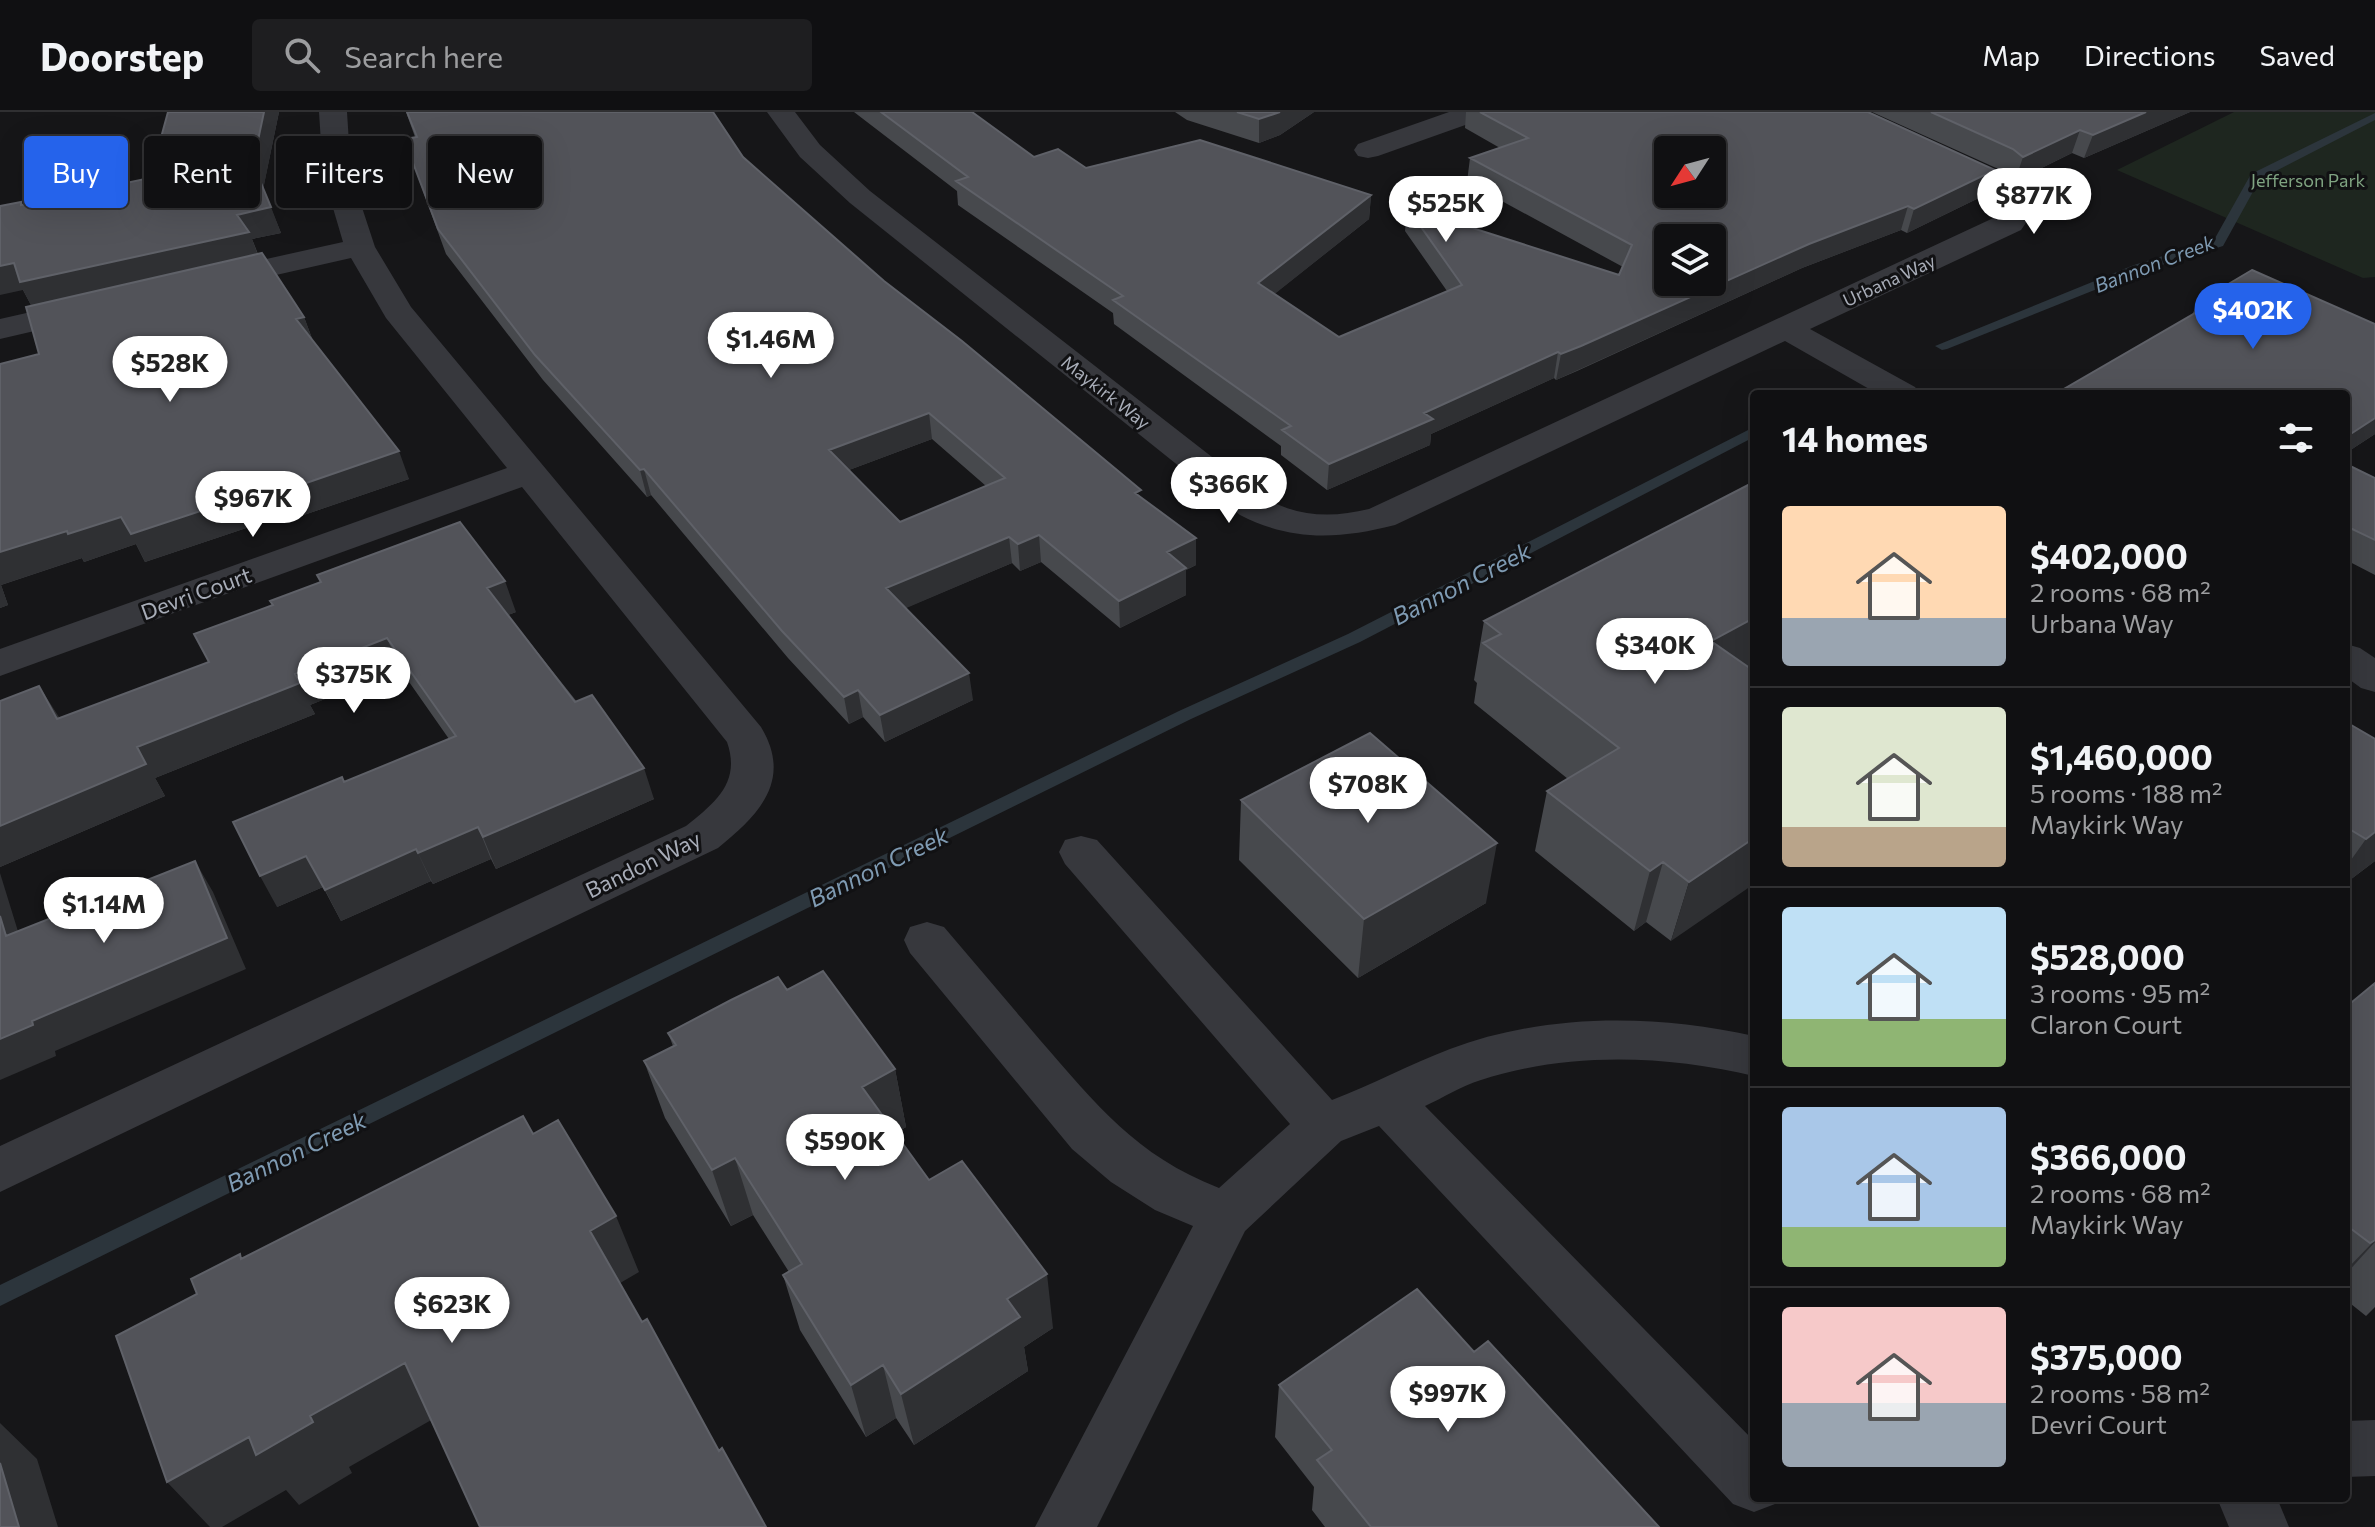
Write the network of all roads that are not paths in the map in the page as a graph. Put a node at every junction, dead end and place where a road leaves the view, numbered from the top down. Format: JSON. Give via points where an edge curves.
{"nodes":[{"id":1,"x":333,"y":112,"type":"edge"},
{"id":2,"x":781,"y":112,"type":"edge"},
{"id":3,"x":1475,"y":112,"type":"edge"},
{"id":4,"x":1842,"y":112,"type":"edge"},
{"id":5,"x":1368,"y":150,"type":"dead end"},
{"id":6,"x":360,"y":247,"type":"junction"},
{"id":7,"x":180,"y":288,"type":"edge"},
{"id":8,"x":120,"y":301,"type":"edge"},
{"id":9,"x":0,"y":329,"type":"edge"},
{"id":10,"x":1786,"y":329,"type":"junction"},
{"id":11,"x":1896,"y":390,"type":"edge"},
{"id":12,"x":528,"y":473,"type":"junction"},
{"id":13,"x":2350,"y":660,"type":"edge"},
{"id":14,"x":0,"y":663,"type":"edge"},
{"id":15,"x":2375,"y":678,"type":"edge"},
{"id":16,"x":1081,"y":852,"type":"dead end"},
{"id":17,"x":927,"y":940,"type":"dead end"},
{"id":18,"x":1750,"y":1055,"type":"edge"},
{"id":19,"x":1387,"y":1101,"type":"junction"},
{"id":20,"x":1323,"y":1126,"type":"junction"},
{"id":21,"x":0,"y":1170,"type":"edge"},
{"id":22,"x":1226,"y":1215,"type":"junction"},
{"id":23,"x":2375,"y":1448,"type":"edge"},
{"id":24,"x":2350,"y":1449,"type":"edge"},
{"id":25,"x":1750,"y":1479,"type":"edge"},
{"id":26,"x":2249,"y":1502,"type":"edge"},
{"id":27,"x":1065,"y":1527,"type":"edge"},
{"id":28,"x":2259,"y":1527,"type":"edge"}],
"edges":[{"from":1,"to":6,"type":"street","name":"Bandon Way","via":[[337,174]]},
{"from":2,"to":10,"type":"street","name":"Maykirk Way","via":[[810,151],[860,197],[1253,507],[1288,523],[1352,526],[1382,517]]},
{"from":3,"to":5,"type":"street"},
{"from":4,"to":10,"type":"street","name":"Urbana Way","via":[[1994,181],[2014,198],[2017,214],[2010,224]]},
{"from":6,"to":7,"type":"street"},
{"from":6,"to":12,"type":"street","name":"Bandon Way","via":[[403,320]]},
{"from":8,"to":9,"type":"street"},
{"from":10,"to":11,"type":"street"},
{"from":12,"to":14,"type":"street","name":"Devri Court"},
{"from":12,"to":21,"type":"street","name":"Bandon Way","via":[[746,737],[753,752],[753,779],[738,808],[702,837]]},
{"from":13,"to":15,"type":"street"},
{"from":16,"to":20,"type":"street"},
{"from":17,"to":22,"type":"street","via":[[1090,1134],[1174,1194]]},
{"from":18,"to":19,"type":"street","via":[[1706,1045],[1612,1039],[1523,1049],[1466,1064]]},
{"from":19,"to":20,"type":"street"},
{"from":19,"to":25,"type":"street"},
{"from":20,"to":22,"type":"street"},
{"from":22,"to":27,"type":"street"},
{"from":23,"to":24,"type":"street"},
{"from":26,"to":28,"type":"street"}]}
